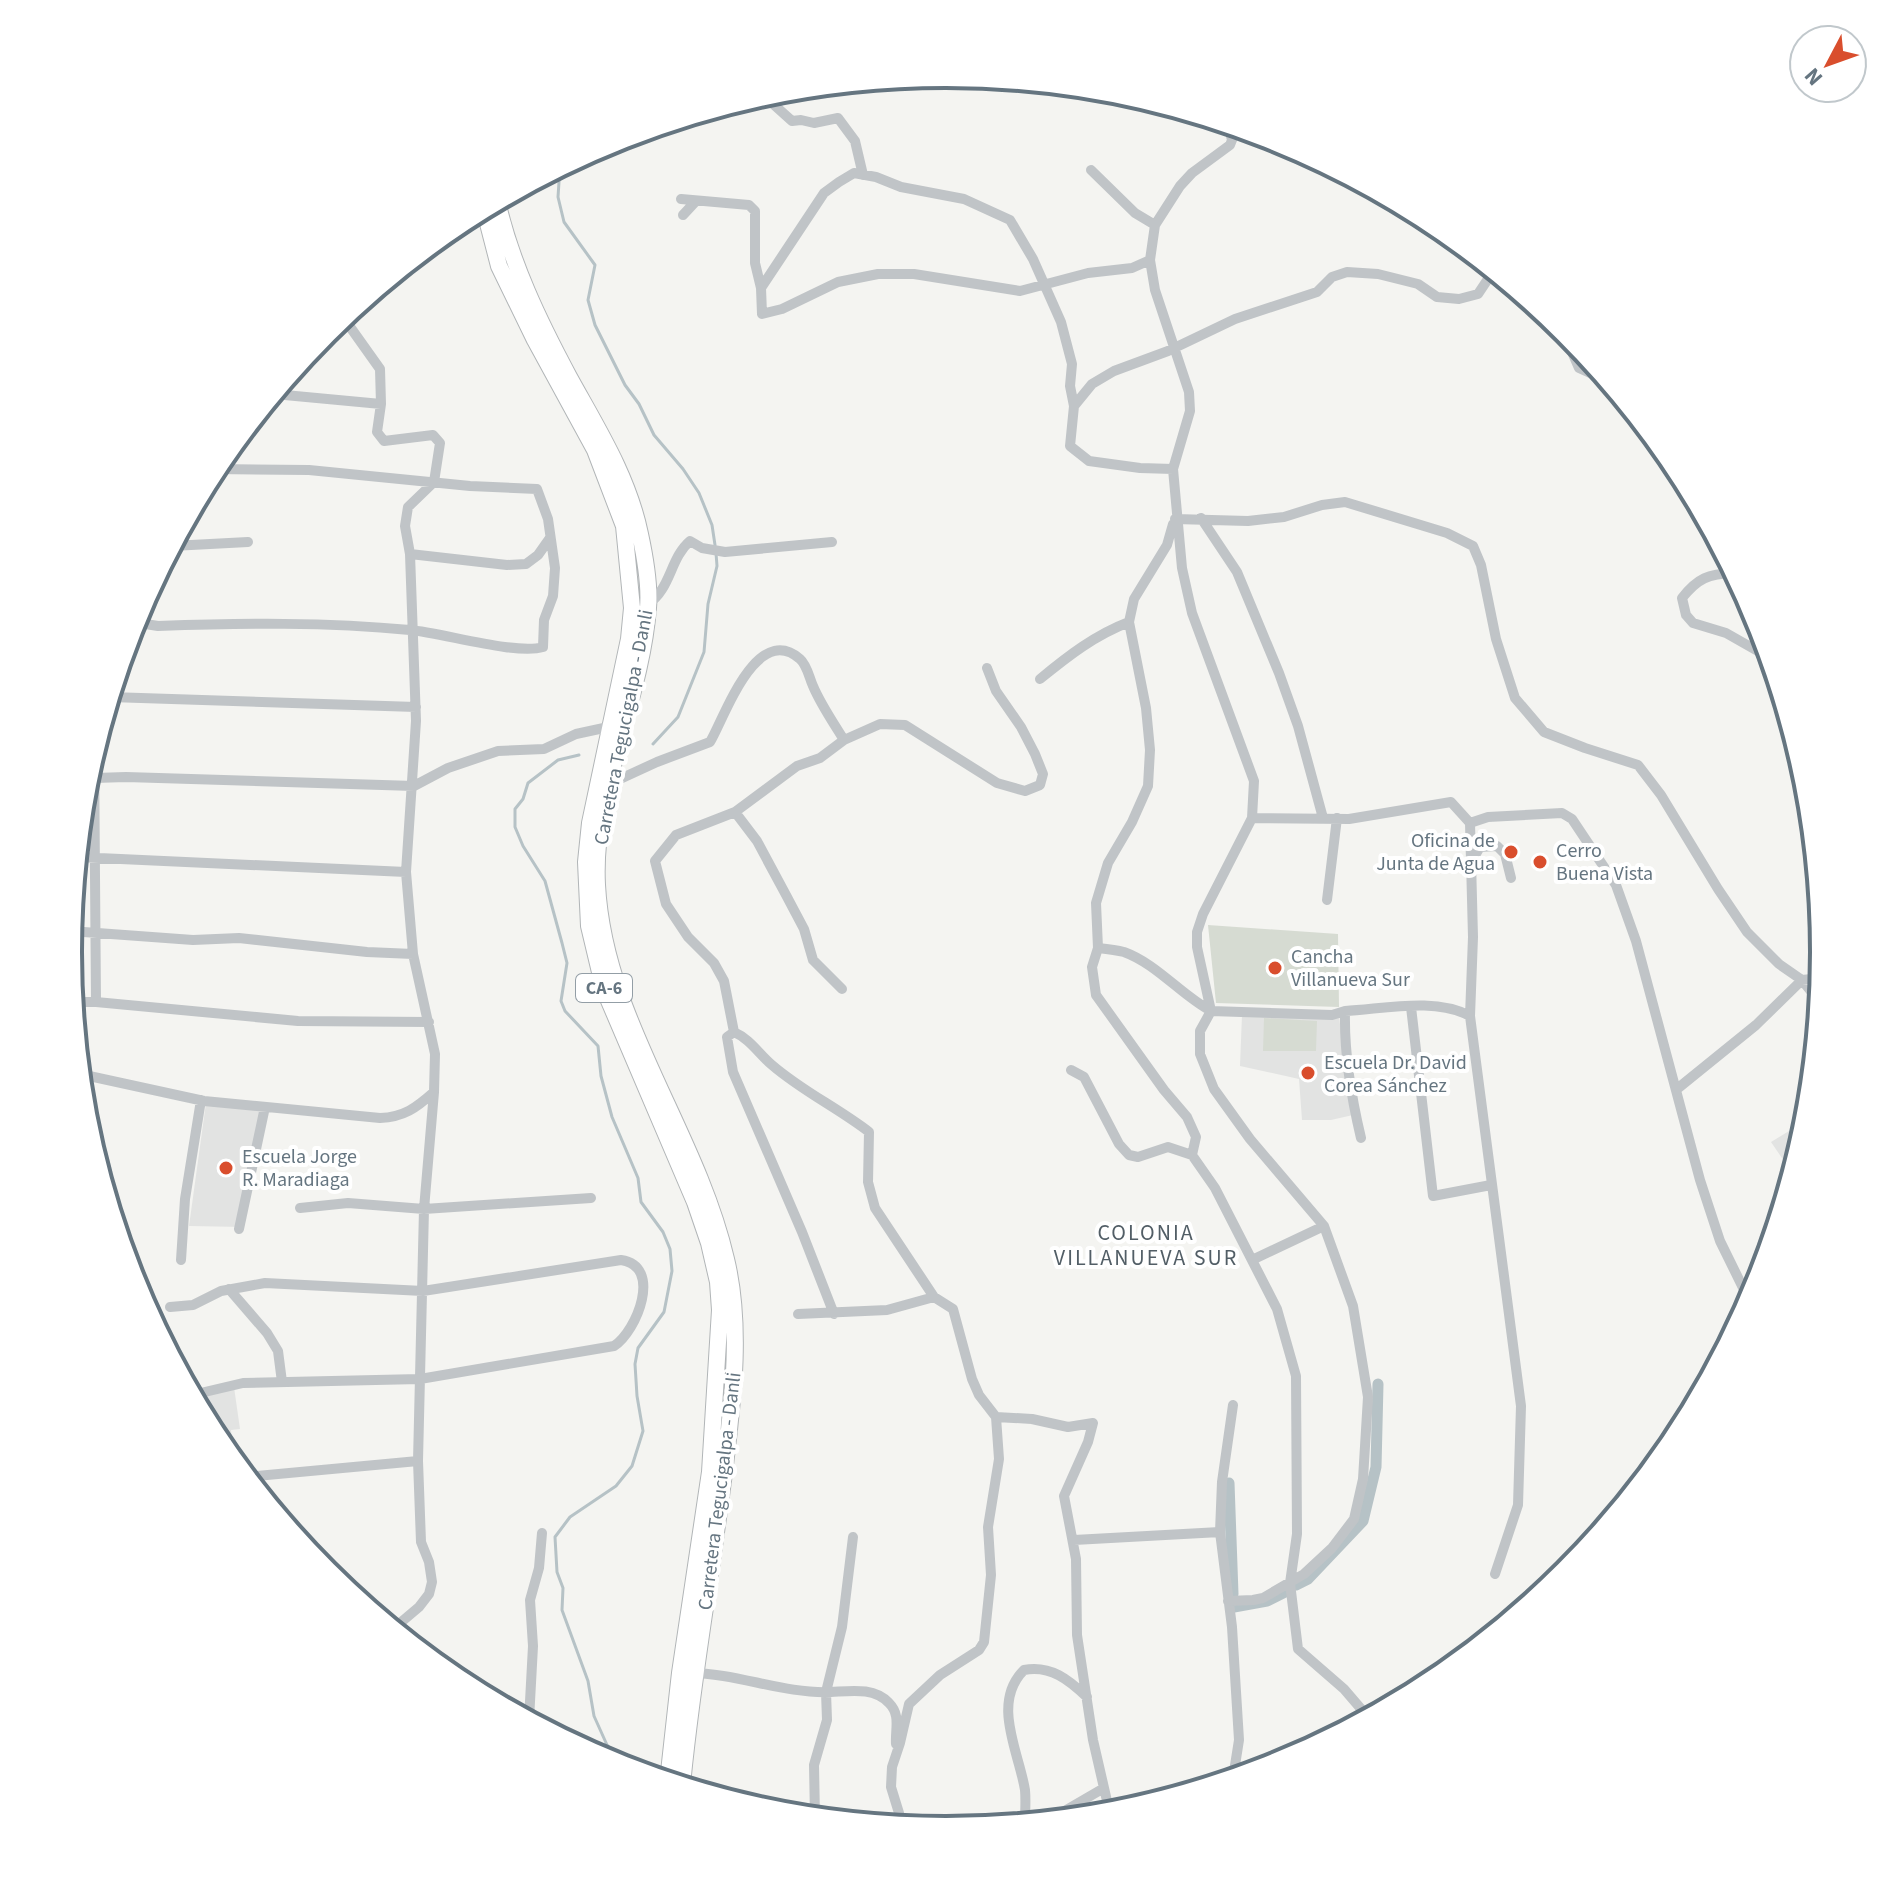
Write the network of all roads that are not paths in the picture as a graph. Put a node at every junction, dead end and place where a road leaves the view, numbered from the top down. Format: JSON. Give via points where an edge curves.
{"nodes":[{"id":1,"x":775,"y":105,"type":"edge"},
{"id":2,"x":1231,"y":137,"type":"edge"},
{"id":3,"x":1091,"y":170,"type":"dead end"},
{"id":4,"x":863,"y":175,"type":"junction"},
{"id":5,"x":681,"y":199,"type":"dead end"},
{"id":6,"x":696,"y":201,"type":"junction"},
{"id":7,"x":500,"y":213,"type":"edge"},
{"id":8,"x":683,"y":215,"type":"dead end"},
{"id":9,"x":487,"y":221,"type":"edge"},
{"id":10,"x":1155,"y":225,"type":"junction"},
{"id":11,"x":1150,"y":260,"type":"junction"},
{"id":12,"x":1488,"y":279,"type":"edge"},
{"id":13,"x":1044,"y":284,"type":"junction"},
{"id":14,"x":761,"y":288,"type":"junction"},
{"id":15,"x":349,"y":328,"type":"edge"},
{"id":16,"x":1177,"y":348,"type":"junction"},
{"id":17,"x":286,"y":395,"type":"edge"},
{"id":18,"x":381,"y":404,"type":"junction"},
{"id":19,"x":1074,"y":406,"type":"junction"},
{"id":20,"x":230,"y":469,"type":"edge"},
{"id":21,"x":1173,"y":469,"type":"junction"},
{"id":22,"x":434,"y":482,"type":"junction"},
{"id":23,"x":1201,"y":518,"type":"junction"},
{"id":24,"x":1175,"y":519,"type":"junction"},
{"id":25,"x":550,"y":538,"type":"junction"},
{"id":26,"x":248,"y":542,"type":"dead end"},
{"id":27,"x":832,"y":542,"type":"dead end"},
{"id":28,"x":184,"y":545,"type":"edge"},
{"id":29,"x":410,"y":554,"type":"junction"},
{"id":30,"x":1723,"y":574,"type":"edge"},
{"id":31,"x":648,"y":604,"type":"junction"},
{"id":32,"x":1129,"y":622,"type":"junction"},
{"id":33,"x":147,"y":624,"type":"edge"},
{"id":34,"x":413,"y":630,"type":"junction"},
{"id":35,"x":1755,"y":649,"type":"edge"},
{"id":36,"x":987,"y":668,"type":"dead end"},
{"id":37,"x":1040,"y":679,"type":"dead end"},
{"id":38,"x":121,"y":697,"type":"edge"},
{"id":39,"x":416,"y":707,"type":"junction"},
{"id":40,"x":617,"y":726,"type":"junction"},
{"id":41,"x":844,"y":740,"type":"junction"},
{"id":42,"x":100,"y":778,"type":"edge"},
{"id":43,"x":414,"y":786,"type":"junction"},
{"id":44,"x":604,"y":787,"type":"junction"},
{"id":45,"x":95,"y":805,"type":"edge"},
{"id":46,"x":735,"y":812,"type":"junction"},
{"id":47,"x":1252,"y":818,"type":"junction"},
{"id":48,"x":1323,"y":818,"type":"junction"},
{"id":49,"x":1337,"y":818,"type":"junction"},
{"id":50,"x":1470,"y":823,"type":"junction"},
{"id":51,"x":87,"y":857,"type":"edge"},
{"id":52,"x":95,"y":857,"type":"junction"},
{"id":53,"x":1470,"y":865,"type":"junction"},
{"id":54,"x":406,"y":872,"type":"junction"},
{"id":55,"x":1511,"y":878,"type":"dead end"},
{"id":56,"x":1327,"y":900,"type":"dead end"},
{"id":57,"x":83,"y":931,"type":"edge"},
{"id":58,"x":95,"y":931,"type":"junction"},
{"id":59,"x":1098,"y":948,"type":"junction"},
{"id":60,"x":413,"y":954,"type":"junction"},
{"id":61,"x":1809,"y":979,"type":"edge"},
{"id":62,"x":1802,"y":980,"type":"junction"},
{"id":63,"x":1809,"y":988,"type":"edge"},
{"id":64,"x":842,"y":989,"type":"dead end"},
{"id":65,"x":84,"y":1002,"type":"edge"},
{"id":66,"x":96,"y":1002,"type":"junction"},
{"id":67,"x":1411,"y":1007,"type":"junction"},
{"id":68,"x":1211,"y":1011,"type":"junction"},
{"id":69,"x":1345,"y":1011,"type":"junction"},
{"id":70,"x":1470,"y":1016,"type":"junction"},
{"id":71,"x":429,"y":1022,"type":"junction"},
{"id":72,"x":734,"y":1032,"type":"junction"},
{"id":73,"x":1071,"y":1070,"type":"dead end"},
{"id":74,"x":91,"y":1077,"type":"edge"},
{"id":75,"x":1677,"y":1089,"type":"junction"},
{"id":76,"x":434,"y":1092,"type":"junction"},
{"id":77,"x":201,"y":1100,"type":"junction"},
{"id":78,"x":265,"y":1107,"type":"junction"},
{"id":79,"x":1361,"y":1138,"type":"dead end"},
{"id":80,"x":1192,"y":1155,"type":"junction"},
{"id":81,"x":1491,"y":1185,"type":"junction"},
{"id":82,"x":591,"y":1198,"type":"dead end"},
{"id":83,"x":300,"y":1208,"type":"dead end"},
{"id":84,"x":424,"y":1209,"type":"junction"},
{"id":85,"x":1324,"y":1226,"type":"junction"},
{"id":86,"x":239,"y":1229,"type":"dead end"},
{"id":87,"x":181,"y":1260,"type":"dead end"},
{"id":88,"x":1252,"y":1260,"type":"junction"},
{"id":89,"x":1742,"y":1287,"type":"edge"},
{"id":90,"x":229,"y":1289,"type":"junction"},
{"id":91,"x":423,"y":1291,"type":"junction"},
{"id":92,"x":934,"y":1297,"type":"junction"},
{"id":93,"x":170,"y":1307,"type":"dead end"},
{"id":94,"x":798,"y":1314,"type":"dead end"},
{"id":95,"x":834,"y":1314,"type":"junction"},
{"id":96,"x":420,"y":1379,"type":"junction"},
{"id":97,"x":282,"y":1382,"type":"junction"},
{"id":98,"x":203,"y":1392,"type":"edge"},
{"id":99,"x":1233,"y":1405,"type":"dead end"},
{"id":100,"x":996,"y":1417,"type":"junction"},
{"id":101,"x":418,"y":1461,"type":"junction"},
{"id":102,"x":259,"y":1476,"type":"edge"},
{"id":103,"x":1220,"y":1532,"type":"junction"},
{"id":104,"x":542,"y":1533,"type":"dead end"},
{"id":105,"x":853,"y":1537,"type":"dead end"},
{"id":106,"x":1074,"y":1540,"type":"junction"},
{"id":107,"x":1495,"y":1574,"type":"dead end"},
{"id":108,"x":1290,"y":1583,"type":"junction"},
{"id":109,"x":1228,"y":1601,"type":"junction"},
{"id":110,"x":401,"y":1622,"type":"edge"},
{"id":111,"x":688,"y":1673,"type":"junction"},
{"id":112,"x":826,"y":1692,"type":"junction"},
{"id":113,"x":1087,"y":1697,"type":"junction"},
{"id":114,"x":530,"y":1708,"type":"edge"},
{"id":115,"x":1361,"y":1709,"type":"edge"},
{"id":116,"x":897,"y":1754,"type":"junction"},
{"id":117,"x":1235,"y":1766,"type":"edge"},
{"id":118,"x":670,"y":1771,"type":"edge"},
{"id":119,"x":683,"y":1775,"type":"edge"},
{"id":120,"x":1104,"y":1788,"type":"junction"},
{"id":121,"x":1107,"y":1800,"type":"edge"},
{"id":122,"x":815,"y":1806,"type":"edge"},
{"id":123,"x":1072,"y":1807,"type":"edge"},
{"id":124,"x":1025,"y":1812,"type":"edge"},
{"id":125,"x":899,"y":1814,"type":"edge"}],
"edges":[{"from":1,"to":4,"type":"street","via":[[792,121],[838,118],[855,141]]},
{"from":2,"to":10,"type":"street","via":[[1230,145],[1180,186]]},
{"from":3,"to":10,"type":"street"},
{"from":4,"to":13,"type":"street","via":[[964,199],[1010,220]]},
{"from":4,"to":14,"type":"street","via":[[854,173],[824,193]]},
{"from":5,"to":6,"type":"street"},
{"from":6,"to":8,"type":"street"},
{"from":6,"to":14,"type":"street","via":[[753,207]]},
{"from":7,"to":31,"type":"highway","name":"Carretera Tegucigalpa - Danli","number":"CA-6","via":[[513,260],[633,502]]},
{"from":9,"to":40,"type":"highway","name":"Carretera Tegucigalpa - Danli","number":"CA-6","via":[[499,266],[595,450],[624,526],[632,608]]},
{"from":10,"to":11,"type":"street"},
{"from":11,"to":13,"type":"street"},
{"from":11,"to":16,"type":"street","via":[[1155,290]]},
{"from":12,"to":16,"type":"street","via":[[1478,294],[1459,299],[1437,297],[1418,284],[1387,276],[1347,272],[1332,277],[1317,292],[1235,319]]},
{"from":13,"to":14,"type":"street","via":[[1020,291],[914,274],[878,274],[838,282],[762,314]]},
{"from":13,"to":19,"type":"street","via":[[1072,364]]},
{"from":15,"to":18,"type":"street","via":[[380,369]]},
{"from":16,"to":19,"type":"street","via":[[1103,377]]},
{"from":16,"to":21,"type":"street","via":[[1190,411]]},
{"from":17,"to":18,"type":"street"},
{"from":18,"to":22,"type":"street","via":[[377,432],[384,441],[433,435],[440,443]]},
{"from":19,"to":21,"type":"street","via":[[1070,446],[1089,461]]},
{"from":20,"to":22,"type":"street","via":[[309,470]]},
{"from":21,"to":24,"type":"street"},
{"from":22,"to":25,"type":"street","via":[[537,489]]},
{"from":22,"to":29,"type":"street","via":[[408,507]]},
{"from":23,"to":24,"type":"street"},
{"from":23,"to":48,"type":"street","via":[[1237,572],[1279,673]]},
{"from":23,"to":62,"type":"street","via":[[1284,517],[1345,502],[1473,546],[1515,698],[1544,732],[1638,765],[1747,932]]},
{"from":24,"to":32,"type":"street","via":[[1167,545],[1134,599]]},
{"from":24,"to":47,"type":"street","via":[[1192,613],[1254,781]]},
{"from":25,"to":29,"type":"street","via":[[526,564]]},
{"from":25,"to":34,"type":"street","via":[[554,582],[543,647],[524,649]]},
{"from":26,"to":28,"type":"street"},
{"from":27,"to":31,"type":"street","via":[[725,552],[690,541],[681,549],[662,592]]},
{"from":29,"to":34,"type":"street"},
{"from":30,"to":35,"type":"street","via":[[1695,582],[1682,598],[1686,615],[1693,623]]},
{"from":31,"to":40,"type":"highway","name":"Carretera Tegucigalpa - Danli","number":"CA-6","via":[[641,658]]},
{"from":32,"to":37,"type":"street","via":[[1075,650]]},
{"from":32,"to":59,"type":"street","via":[[1146,708],[1148,786],[1108,863],[1096,903]]},
{"from":33,"to":34,"type":"street"},
{"from":34,"to":39,"type":"street"},
{"from":36,"to":41,"type":"street","via":[[1035,754],[1043,774],[1040,785],[1025,791],[997,783],[905,725],[880,724]]},
{"from":38,"to":39,"type":"street"},
{"from":39,"to":43,"type":"street"},
{"from":40,"to":43,"type":"street","via":[[576,734],[544,749],[498,751]]},
{"from":40,"to":44,"type":"highway","name":"Carretera Tegucigalpa - Danli","number":"CA-6"},
{"from":41,"to":44,"type":"street","via":[[801,660],[791,653],[767,653],[735,690],[710,742]]},
{"from":41,"to":46,"type":"street","via":[[820,758],[797,766]]},
{"from":42,"to":43,"type":"street"},
{"from":43,"to":54,"type":"street"},
{"from":44,"to":111,"type":"highway","name":"Carretera Tegucigalpa - Danli","number":"CA-6","via":[[590,823],[586,862],[595,957],[695,1202],[718,1282],[710,1472]]},
{"from":45,"to":52,"type":"street"},
{"from":46,"to":64,"type":"street","via":[[757,841],[804,929],[813,960]]},
{"from":46,"to":72,"type":"street","via":[[676,835],[655,861],[666,904],[724,981]]},
{"from":47,"to":48,"type":"street"},
{"from":47,"to":68,"type":"street","via":[[1197,932]]},
{"from":48,"to":49,"type":"street"},
{"from":49,"to":50,"type":"street","via":[[1451,802]]},
{"from":49,"to":56,"type":"street"},
{"from":50,"to":53,"type":"street"},
{"from":50,"to":75,"type":"street","via":[[1553,813],[1572,819],[1616,885]]},
{"from":51,"to":52,"type":"street"},
{"from":52,"to":54,"type":"street"},
{"from":52,"to":58,"type":"street"},
{"from":53,"to":55,"type":"street","via":[[1480,847],[1497,846],[1505,854]]},
{"from":53,"to":70,"type":"street"},
{"from":54,"to":60,"type":"street"},
{"from":57,"to":58,"type":"street"},
{"from":58,"to":60,"type":"street"},
{"from":58,"to":66,"type":"street"},
{"from":59,"to":68,"type":"street","via":[[1125,953]]},
{"from":59,"to":80,"type":"street","via":[[1092,967],[1096,995],[1187,1117],[1196,1137]]},
{"from":60,"to":71,"type":"street"},
{"from":61,"to":62,"type":"street"},
{"from":62,"to":63,"type":"street"},
{"from":62,"to":75,"type":"street"},
{"from":65,"to":66,"type":"street"},
{"from":66,"to":71,"type":"street","via":[[298,1021]]},
{"from":67,"to":69,"type":"street"},
{"from":67,"to":70,"type":"street","via":[[1456,1009]]},
{"from":67,"to":81,"type":"street","via":[[1433,1196]]},
{"from":68,"to":69,"type":"street"},
{"from":68,"to":85,"type":"street","via":[[1200,1031],[1200,1054],[1214,1089]]},
{"from":69,"to":79,"type":"street","via":[[1350,1094]]},
{"from":70,"to":81,"type":"street"},
{"from":71,"to":76,"type":"street"},
{"from":72,"to":92,"type":"street","via":[[808,1092],[869,1132],[868,1182],[875,1208]]},
{"from":72,"to":95,"type":"street","via":[[727,1037],[733,1072]]},
{"from":73,"to":80,"type":"street","via":[[1084,1077],[1129,1155],[1168,1147]]},
{"from":74,"to":77,"type":"street"},
{"from":75,"to":89,"type":"street","via":[[1720,1241]]},
{"from":76,"to":78,"type":"street","via":[[397,1117]]},
{"from":76,"to":84,"type":"street"},
{"from":77,"to":78,"type":"street"},
{"from":77,"to":87,"type":"street"},
{"from":78,"to":86,"type":"street"},
{"from":80,"to":88,"type":"street"},
{"from":81,"to":107,"type":"street","via":[[1521,1406],[1518,1505]]},
{"from":82,"to":84,"type":"street"},
{"from":83,"to":84,"type":"street","via":[[348,1203]]},
{"from":84,"to":91,"type":"street"},
{"from":85,"to":88,"type":"street"},
{"from":85,"to":108,"type":"street","via":[[1353,1306],[1362,1356],[1368,1397],[1363,1479],[1354,1519],[1332,1548]]},
{"from":88,"to":108,"type":"street","via":[[1277,1309],[1296,1376],[1297,1534]]},
{"from":90,"to":91,"type":"street","via":[[265,1283]]},
{"from":90,"to":93,"type":"street","via":[[193,1305]]},
{"from":90,"to":97,"type":"street","via":[[273,1342]]},
{"from":91,"to":96,"type":"street"},
{"from":91,"to":96,"type":"street","via":[[621,1260],[630,1261],[638,1271],[643,1291],[628,1334],[614,1346]]},
{"from":92,"to":95,"type":"street","via":[[887,1310]]},
{"from":92,"to":100,"type":"street","via":[[953,1309],[972,1379]]},
{"from":94,"to":95,"type":"street"},
{"from":96,"to":97,"type":"street"},
{"from":96,"to":101,"type":"street"},
{"from":97,"to":98,"type":"street","via":[[243,1383]]},
{"from":99,"to":103,"type":"street"},
{"from":100,"to":106,"type":"street","via":[[1068,1427],[1093,1423],[1064,1496]]},
{"from":100,"to":116,"type":"street","via":[[999,1459],[988,1527],[991,1575],[984,1642],[909,1704]]},
{"from":101,"to":102,"type":"street"},
{"from":101,"to":110,"type":"street","via":[[421,1542],[432,1582],[429,1594]]},
{"from":103,"to":106,"type":"street"},
{"from":103,"to":109,"type":"street"},
{"from":104,"to":114,"type":"street","via":[[530,1600]]},
{"from":105,"to":112,"type":"street","via":[[842,1627]]},
{"from":106,"to":113,"type":"street","via":[[1077,1635]]},
{"from":108,"to":109,"type":"street","via":[[1263,1598]]},
{"from":108,"to":115,"type":"street","via":[[1298,1649]]},
{"from":109,"to":117,"type":"street","via":[[1239,1740]]},
{"from":111,"to":112,"type":"street"},
{"from":111,"to":118,"type":"highway","name":"Carretera Tegucigalpa - Danli","number":"CA-6"},
{"from":111,"to":119,"type":"highway","name":"Carretera Tegucigalpa - Danli","number":"CA-6"},
{"from":112,"to":116,"type":"street","via":[[857,1690],[888,1701],[896,1712]]},
{"from":112,"to":122,"type":"street","via":[[827,1720],[814,1765]]},
{"from":113,"to":120,"type":"street"},
{"from":113,"to":124,"type":"street","via":[[1066,1677],[1038,1667],[1024,1670],[1011,1689],[1009,1727]]},
{"from":116,"to":125,"type":"street","via":[[891,1787]]},
{"from":120,"to":121,"type":"street"},
{"from":120,"to":123,"type":"street"}]}
